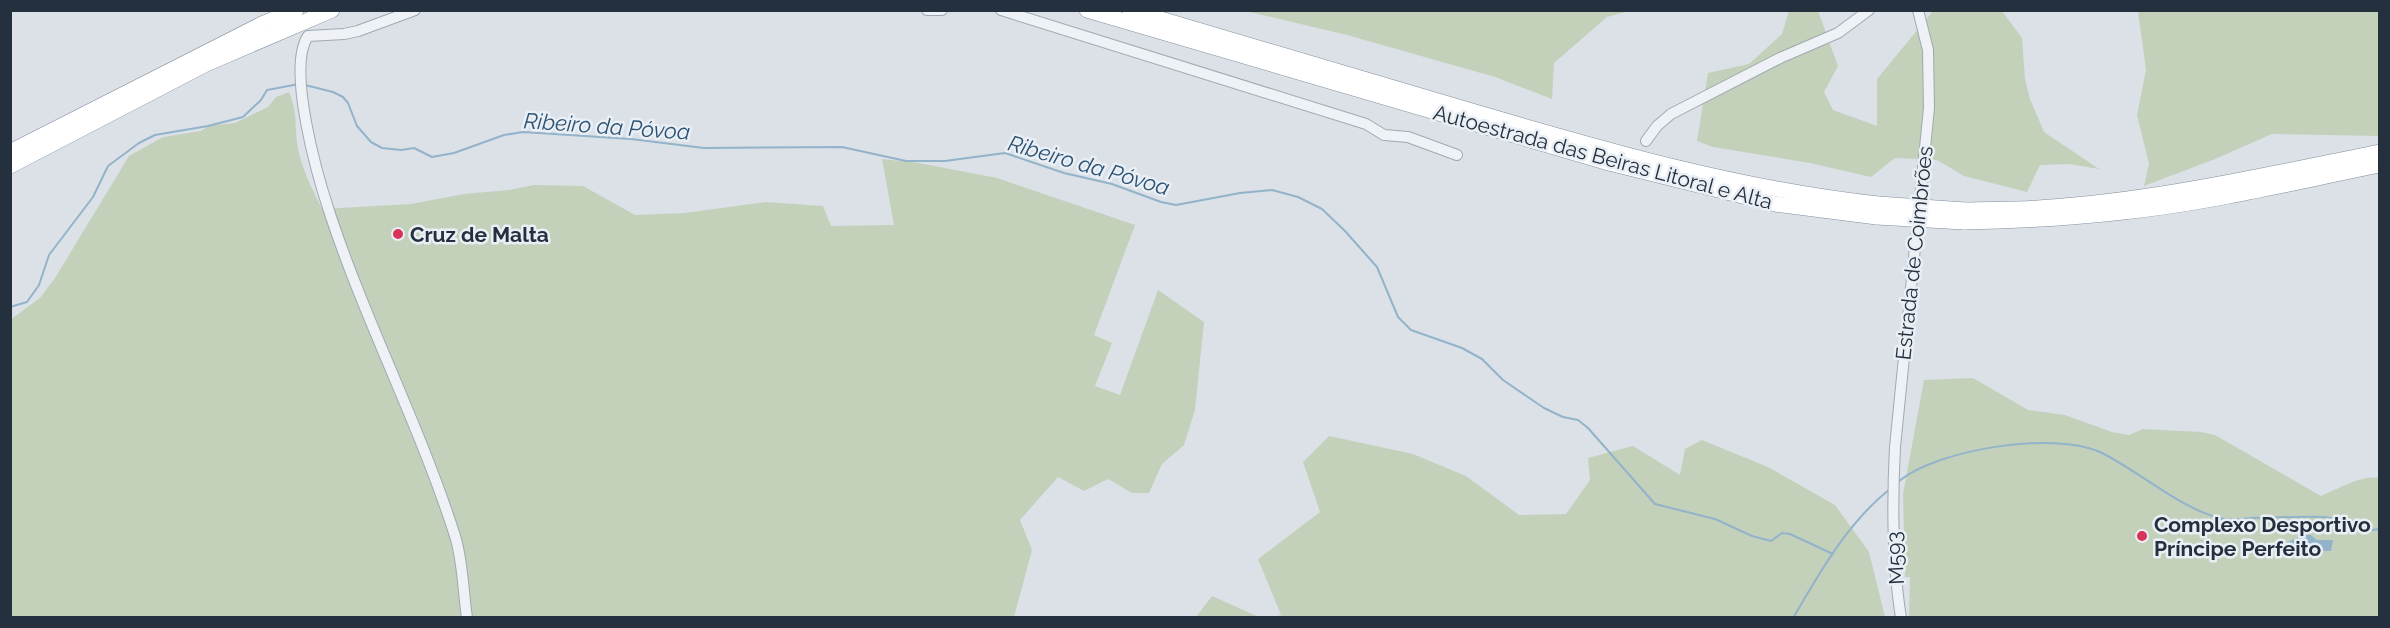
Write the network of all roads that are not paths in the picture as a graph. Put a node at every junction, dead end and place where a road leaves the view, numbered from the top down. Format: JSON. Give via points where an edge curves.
{"nodes":[{"id":1,"x":296,"y":10,"type":"edge"},
{"id":2,"x":332,"y":10,"type":"edge"},
{"id":3,"x":415,"y":10,"type":"edge"},
{"id":4,"x":927,"y":10,"type":"edge"},
{"id":5,"x":942,"y":10,"type":"edge"},
{"id":6,"x":1001,"y":10,"type":"edge"},
{"id":7,"x":1087,"y":10,"type":"edge"},
{"id":8,"x":1131,"y":10,"type":"edge"},
{"id":9,"x":1869,"y":10,"type":"edge"},
{"id":10,"x":1918,"y":10,"type":"edge"},
{"id":11,"x":1646,"y":141,"type":"dead end"},
{"id":12,"x":10,"y":152,"type":"edge"},
{"id":13,"x":2379,"y":152,"type":"edge"},
{"id":14,"x":1457,"y":155,"type":"dead end"},
{"id":15,"x":2379,"y":165,"type":"edge"},
{"id":16,"x":10,"y":166,"type":"edge"},
{"id":17,"x":1877,"y":211,"type":"junction"},
{"id":18,"x":1964,"y":216,"type":"junction"},
{"id":19,"x":1893,"y":497,"type":"joint"},
{"id":20,"x":467,"y":618,"type":"edge"},
{"id":21,"x":1901,"y":618,"type":"edge"}],
"edges":[{"from":1,"to":12,"type":"highway"},
{"from":2,"to":16,"type":"highway","via":[[206,64]]},
{"from":3,"to":20,"type":"street","via":[[358,31],[308,36],[301,51],[302,83],[311,142],[331,216],[456,539]]},
{"from":4,"to":5,"type":"street"},
{"from":6,"to":14,"type":"street","via":[[1366,124],[1384,135],[1408,137]]},
{"from":7,"to":17,"type":"highway","name":"Autoestrada das Beiras Litoral e Alta","via":[[1712,190],[1775,204]]},
{"from":8,"to":17,"type":"highway","name":"Autoestrada das Beiras Litoral e Alta","via":[[1612,152]]},
{"from":9,"to":11,"type":"street","via":[[1838,33],[1671,114]]},
{"from":10,"to":19,"type":"street","name":"Estrada de Coimbrões","via":[[1928,50],[1929,108]]},
{"from":13,"to":18,"type":"highway","name":"Autoestrada das Beiras Litoral e Alta","via":[[2215,186]]},
{"from":15,"to":18,"type":"highway","name":"Autoestrada das Beiras Litoral e Alta","via":[[2218,198],[2125,212],[2039,220]]},
{"from":17,"to":18,"type":"highway","name":"Autoestrada das Beiras Litoral e Alta","bridge":true},
{"from":19,"to":21,"type":"street","name":"M593","via":[[1894,562]]}]}
